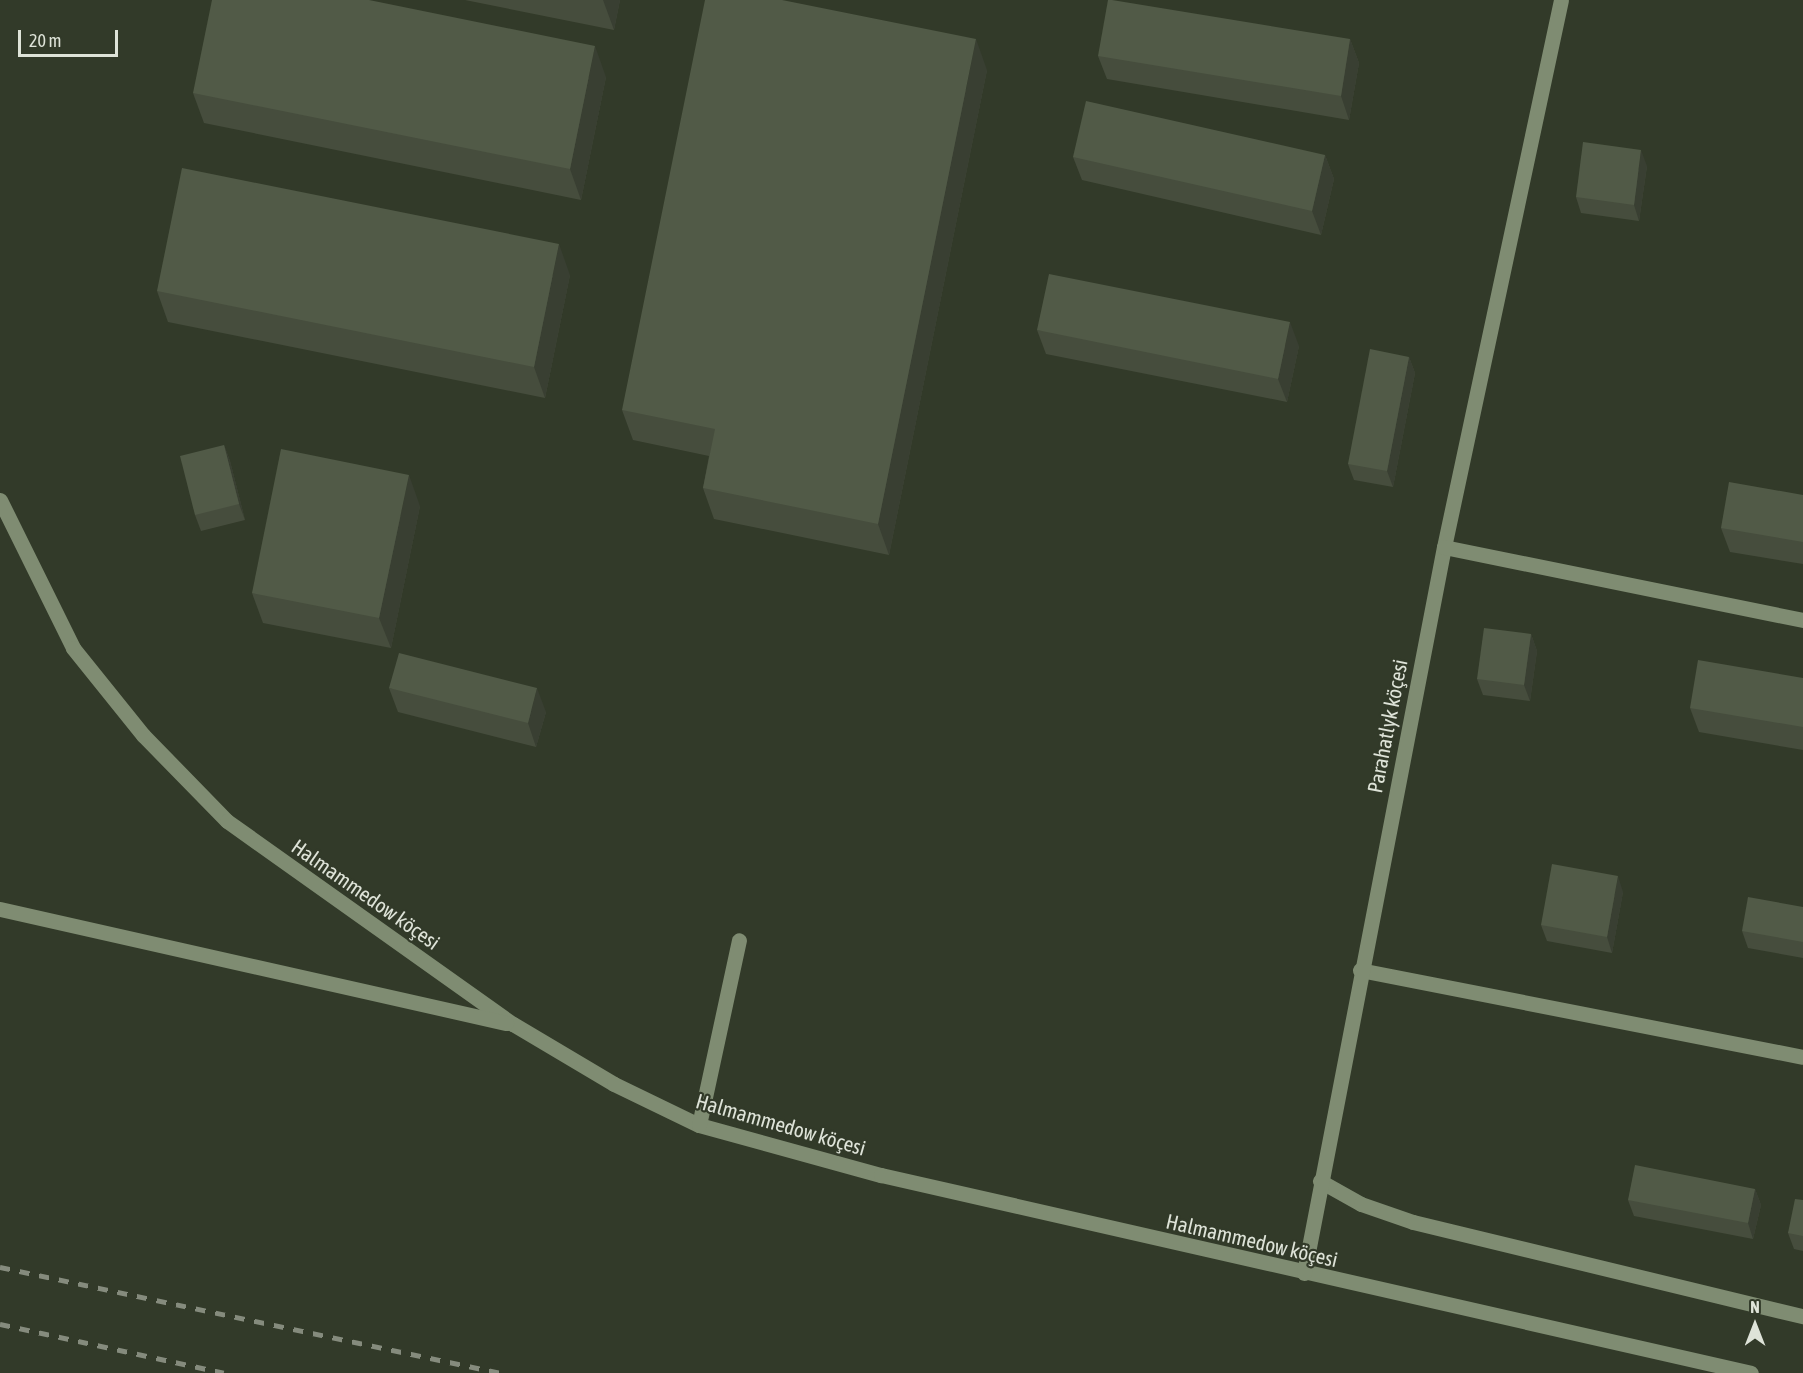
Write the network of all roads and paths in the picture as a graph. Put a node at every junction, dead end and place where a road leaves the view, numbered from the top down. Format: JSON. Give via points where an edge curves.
{"nodes":[{"id":1,"x":1561,"y":0,"type":"edge"},
{"id":2,"x":0,"y":500,"type":"edge"},
{"id":3,"x":1444,"y":547,"type":"junction"},
{"id":4,"x":1803,"y":620,"type":"edge"},
{"id":5,"x":0,"y":909,"type":"edge"},
{"id":6,"x":739,"y":940,"type":"dead end"},
{"id":7,"x":1360,"y":970,"type":"junction"},
{"id":8,"x":513,"y":1024,"type":"junction"},
{"id":9,"x":1803,"y":1057,"type":"edge"},
{"id":10,"x":699,"y":1125,"type":"junction"},
{"id":11,"x":1320,"y":1181,"type":"junction"},
{"id":12,"x":1304,"y":1273,"type":"junction"},
{"id":13,"x":1803,"y":1317,"type":"edge"},
{"id":14,"x":1751,"y":1373,"type":"edge"}],
"edges":[{"from":1,"to":3,"type":"street","name":"Parahatlyk köçesi"},
{"from":2,"to":8,"type":"street","name":"Halmammedow köçesi","via":[[73,648],[144,735],[227,821]]},
{"from":3,"to":4,"type":"street"},
{"from":3,"to":7,"type":"street","name":"Parahatlyk köçesi"},
{"from":5,"to":8,"type":"street"},
{"from":6,"to":10,"type":"street"},
{"from":7,"to":9,"type":"street"},
{"from":7,"to":11,"type":"street","name":"Parahatlyk köçesi"},
{"from":8,"to":10,"type":"street","name":"Halmammedow köçesi","via":[[614,1084]]},
{"from":10,"to":12,"type":"street","name":"Halmammedow köçesi","via":[[881,1175]]},
{"from":11,"to":12,"type":"street","name":"Parahatlyk köçesi"},
{"from":11,"to":13,"type":"street","via":[[1361,1204],[1413,1221]]},
{"from":12,"to":14,"type":"street","name":"Halmammedow köçesi"}]}
